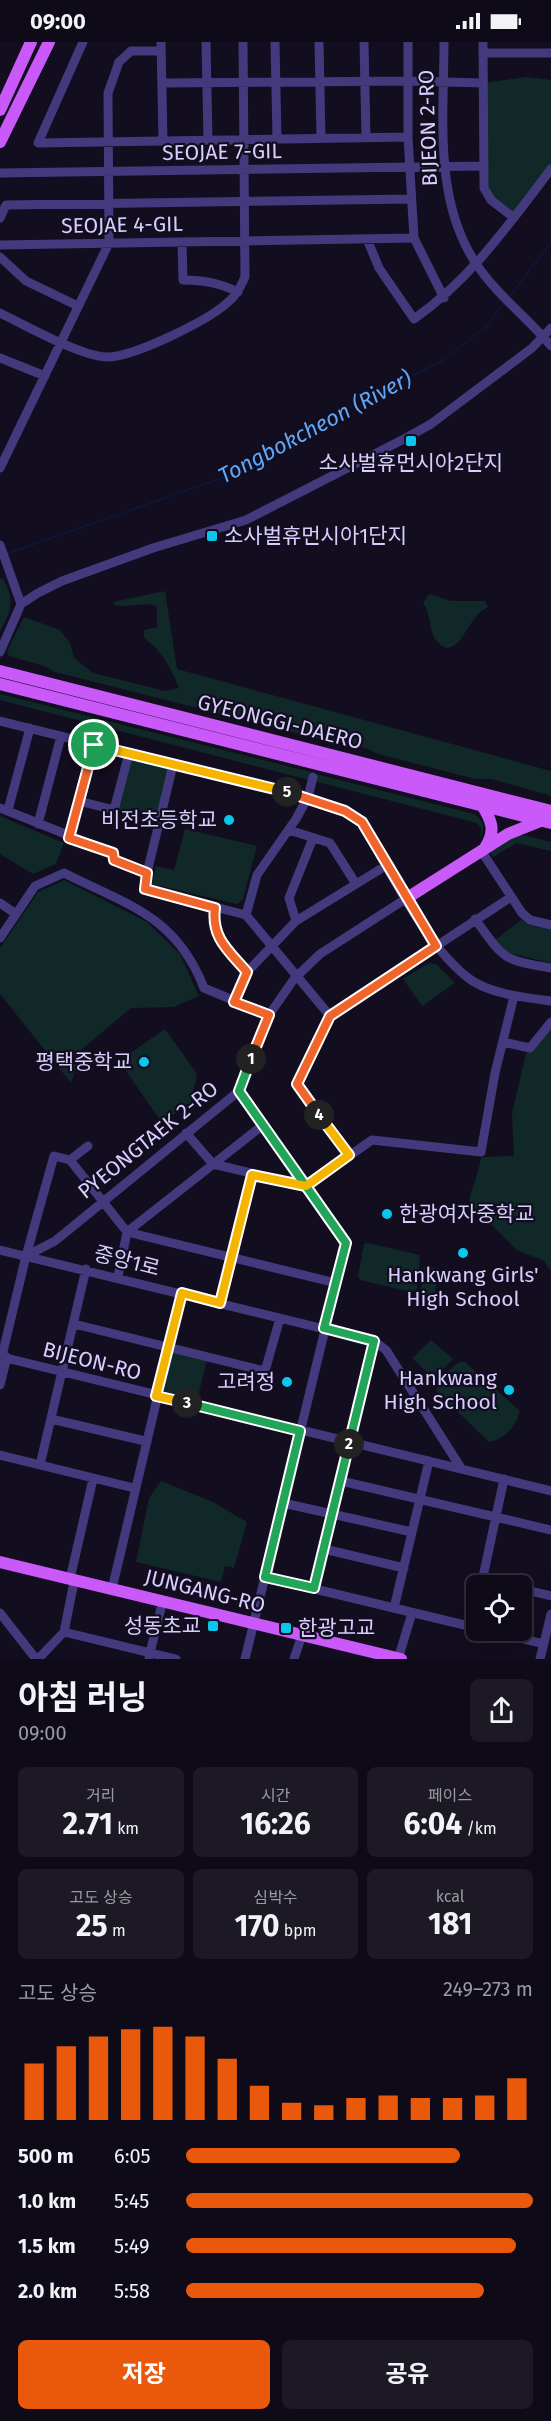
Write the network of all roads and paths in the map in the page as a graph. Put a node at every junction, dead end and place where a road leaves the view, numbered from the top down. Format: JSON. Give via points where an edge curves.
{"nodes":[{"id":1,"x":31,"y":42,"type":"edge"},
{"id":2,"x":49,"y":42,"type":"edge"},
{"id":3,"x":83,"y":42,"type":"edge"},
{"id":4,"x":206,"y":42,"type":"edge"},
{"id":5,"x":243,"y":42,"type":"edge"},
{"id":6,"x":275,"y":42,"type":"edge"},
{"id":7,"x":319,"y":42,"type":"edge"},
{"id":8,"x":364,"y":42,"type":"edge"},
{"id":9,"x":408,"y":42,"type":"edge"},
{"id":10,"x":444,"y":42,"type":"edge"},
{"id":11,"x":483,"y":42,"type":"edge"},
{"id":12,"x":161,"y":46,"type":"edge"},
{"id":13,"x":483,"y":53,"type":"junction"},
{"id":14,"x":551,"y":53,"type":"edge"},
{"id":15,"x":408,"y":81,"type":"junction"},
{"id":16,"x":445,"y":81,"type":"junction"},
{"id":17,"x":365,"y":82,"type":"junction"},
{"id":18,"x":163,"y":83,"type":"junction"},
{"id":19,"x":207,"y":83,"type":"junction"},
{"id":20,"x":243,"y":83,"type":"junction"},
{"id":21,"x":276,"y":83,"type":"junction"},
{"id":22,"x":320,"y":83,"type":"junction"},
{"id":23,"x":483,"y":83,"type":"junction"},
{"id":24,"x":0,"y":111,"type":"edge"},
{"id":25,"x":408,"y":137,"type":"junction"},
{"id":26,"x":321,"y":138,"type":"junction"},
{"id":27,"x":366,"y":138,"type":"junction"},
{"id":28,"x":244,"y":139,"type":"junction"},
{"id":29,"x":277,"y":139,"type":"junction"},
{"id":30,"x":208,"y":140,"type":"junction"},
{"id":31,"x":107,"y":141,"type":"junction"},
{"id":32,"x":163,"y":141,"type":"junction"},
{"id":33,"x":0,"y":142,"type":"edge"},
{"id":34,"x":484,"y":166,"type":"junction"},
{"id":35,"x":409,"y":168,"type":"junction"},
{"id":36,"x":445,"y":168,"type":"junction"},
{"id":37,"x":551,"y":169,"type":"edge"},
{"id":38,"x":244,"y":170,"type":"junction"},
{"id":39,"x":107,"y":172,"type":"junction"},
{"id":40,"x":0,"y":173,"type":"edge"},
{"id":41,"x":411,"y":199,"type":"junction"},
{"id":42,"x":244,"y":200,"type":"junction"},
{"id":43,"x":108,"y":204,"type":"junction"},
{"id":44,"x":0,"y":218,"type":"edge"},
{"id":45,"x":514,"y":218,"type":"junction"},
{"id":46,"x":414,"y":238,"type":"junction"},
{"id":47,"x":368,"y":239,"type":"junction"},
{"id":48,"x":245,"y":241,"type":"junction"},
{"id":49,"x":182,"y":242,"type":"junction"},
{"id":50,"x":109,"y":243,"type":"junction"},
{"id":51,"x":0,"y":245,"type":"edge"},
{"id":52,"x":0,"y":257,"type":"edge"},
{"id":53,"x":477,"y":265,"type":"junction"},
{"id":54,"x":238,"y":292,"type":"junction"},
{"id":55,"x":444,"y":298,"type":"junction"},
{"id":56,"x":78,"y":306,"type":"junction"},
{"id":57,"x":0,"y":313,"type":"edge"},
{"id":58,"x":551,"y":328,"type":"edge"},
{"id":59,"x":544,"y":337,"type":"junction"},
{"id":60,"x":62,"y":341,"type":"junction"},
{"id":61,"x":551,"y":346,"type":"edge"},
{"id":62,"x":0,"y":358,"type":"edge"},
{"id":63,"x":45,"y":376,"type":"junction"},
{"id":64,"x":0,"y":468,"type":"edge"},
{"id":65,"x":0,"y":545,"type":"edge"},
{"id":66,"x":21,"y":604,"type":"junction"},
{"id":67,"x":0,"y":652,"type":"edge"},
{"id":68,"x":0,"y":671,"type":"edge"},
{"id":69,"x":0,"y":684,"type":"edge"},
{"id":70,"x":0,"y":721,"type":"edge"},
{"id":71,"x":30,"y":728,"type":"junction"},
{"id":72,"x":61,"y":736,"type":"junction"},
{"id":73,"x":94,"y":745,"type":"junction"},
{"id":74,"x":129,"y":753,"type":"junction"},
{"id":75,"x":173,"y":765,"type":"junction"},
{"id":76,"x":313,"y":777,"type":"dead end"},
{"id":77,"x":308,"y":797,"type":"junction"},
{"id":78,"x":79,"y":801,"type":"junction"},
{"id":79,"x":482,"y":805,"type":"junction"},
{"id":80,"x":4,"y":809,"type":"edge"},
{"id":81,"x":551,"y":811,"type":"edge"},
{"id":82,"x":548,"y":820,"type":"edge"},
{"id":83,"x":38,"y":824,"type":"junction"},
{"id":84,"x":289,"y":830,"type":"junction"},
{"id":85,"x":69,"y":838,"type":"junction"},
{"id":86,"x":313,"y":838,"type":"junction"},
{"id":87,"x":483,"y":851,"type":"junction"},
{"id":88,"x":387,"y":865,"type":"junction"},
{"id":89,"x":147,"y":873,"type":"junction"},
{"id":90,"x":356,"y":884,"type":"junction"},
{"id":91,"x":511,"y":897,"type":"junction"},
{"id":92,"x":407,"y":898,"type":"junction"},
{"id":93,"x":0,"y":903,"type":"edge"},
{"id":94,"x":215,"y":908,"type":"junction"},
{"id":95,"x":16,"y":914,"type":"junction"},
{"id":96,"x":246,"y":915,"type":"junction"},
{"id":97,"x":475,"y":920,"type":"junction"},
{"id":98,"x":296,"y":921,"type":"junction"},
{"id":99,"x":551,"y":925,"type":"edge"},
{"id":100,"x":0,"y":938,"type":"edge"},
{"id":101,"x":270,"y":945,"type":"junction"},
{"id":102,"x":436,"y":946,"type":"junction"},
{"id":103,"x":551,"y":968,"type":"edge"},
{"id":104,"x":247,"y":972,"type":"junction"},
{"id":105,"x":296,"y":977,"type":"junction"},
{"id":106,"x":514,"y":996,"type":"junction"},
{"id":107,"x":551,"y":1001,"type":"edge"},
{"id":108,"x":234,"y":1002,"type":"junction"},
{"id":109,"x":269,"y":1015,"type":"junction"},
{"id":110,"x":330,"y":1016,"type":"junction"},
{"id":111,"x":551,"y":1022,"type":"edge"},
{"id":112,"x":503,"y":1042,"type":"junction"},
{"id":113,"x":239,"y":1091,"type":"junction"},
{"id":114,"x":263,"y":1125,"type":"junction"},
{"id":115,"x":186,"y":1133,"type":"junction"},
{"id":116,"x":88,"y":1146,"type":"dead end"},
{"id":117,"x":349,"y":1155,"type":"junction"},
{"id":118,"x":70,"y":1160,"type":"junction"},
{"id":119,"x":213,"y":1164,"type":"junction"},
{"id":120,"x":252,"y":1175,"type":"junction"},
{"id":121,"x":306,"y":1186,"type":"junction"},
{"id":122,"x":103,"y":1202,"type":"junction"},
{"id":123,"x":128,"y":1232,"type":"junction"},
{"id":124,"x":0,"y":1250,"type":"edge"},
{"id":125,"x":26,"y":1256,"type":"junction"},
{"id":126,"x":232,"y":1258,"type":"junction"},
{"id":127,"x":86,"y":1269,"type":"junction"},
{"id":128,"x":118,"y":1277,"type":"junction"},
{"id":129,"x":336,"y":1283,"type":"junction"},
{"id":130,"x":182,"y":1293,"type":"junction"},
{"id":131,"x":220,"y":1303,"type":"junction"},
{"id":132,"x":280,"y":1318,"type":"junction"},
{"id":133,"x":74,"y":1324,"type":"junction"},
{"id":134,"x":324,"y":1328,"type":"junction"},
{"id":135,"x":374,"y":1341,"type":"junction"},
{"id":136,"x":168,"y":1348,"type":"junction"},
{"id":137,"x":3,"y":1359,"type":"edge"},
{"id":138,"x":62,"y":1371,"type":"junction"},
{"id":139,"x":0,"y":1385,"type":"edge"},
{"id":140,"x":156,"y":1396,"type":"junction"},
{"id":141,"x":51,"y":1419,"type":"junction"},
{"id":142,"x":300,"y":1431,"type":"junction"},
{"id":143,"x":145,"y":1441,"type":"junction"},
{"id":144,"x":350,"y":1441,"type":"junction"},
{"id":145,"x":0,"y":1455,"type":"edge"},
{"id":146,"x":429,"y":1461,"type":"junction"},
{"id":147,"x":40,"y":1466,"type":"junction"},
{"id":148,"x":461,"y":1468,"type":"junction"},
{"id":149,"x":93,"y":1479,"type":"junction"},
{"id":150,"x":504,"y":1479,"type":"junction"},
{"id":151,"x":341,"y":1481,"type":"junction"},
{"id":152,"x":134,"y":1488,"type":"junction"},
{"id":153,"x":551,"y":1491,"type":"edge"},
{"id":154,"x":420,"y":1499,"type":"junction"},
{"id":155,"x":283,"y":1503,"type":"junction"},
{"id":156,"x":333,"y":1514,"type":"junction"},
{"id":157,"x":496,"y":1516,"type":"junction"},
{"id":158,"x":551,"y":1530,"type":"edge"},
{"id":159,"x":412,"y":1532,"type":"junction"},
{"id":160,"x":324,"y":1549,"type":"junction"},
{"id":161,"x":0,"y":1562,"type":"edge"},
{"id":162,"x":404,"y":1568,"type":"junction"},
{"id":163,"x":0,"y":1569,"type":"edge"},
{"id":164,"x":483,"y":1575,"type":"edge"},
{"id":165,"x":265,"y":1577,"type":"junction"},
{"id":166,"x":72,"y":1583,"type":"junction"},
{"id":167,"x":314,"y":1588,"type":"junction"},
{"id":168,"x":112,"y":1589,"type":"junction"},
{"id":169,"x":532,"y":1591,"type":"edge"},
{"id":170,"x":551,"y":1596,"type":"edge"},
{"id":171,"x":160,"y":1608,"type":"junction"},
{"id":172,"x":394,"y":1608,"type":"junction"},
{"id":173,"x":0,"y":1613,"type":"edge"},
{"id":174,"x":412,"y":1613,"type":"junction"},
{"id":175,"x":551,"y":1614,"type":"edge"},
{"id":176,"x":466,"y":1625,"type":"edge"},
{"id":177,"x":254,"y":1626,"type":"junction"},
{"id":178,"x":64,"y":1632,"type":"junction"},
{"id":179,"x":300,"y":1641,"type":"junction"},
{"id":180,"x":532,"y":1641,"type":"edge"},
{"id":181,"x":544,"y":1644,"type":"junction"},
{"id":182,"x":150,"y":1656,"type":"edge"},
{"id":183,"x":37,"y":1659,"type":"edge"},
{"id":184,"x":176,"y":1659,"type":"edge"},
{"id":185,"x":245,"y":1659,"type":"edge"},
{"id":186,"x":294,"y":1659,"type":"edge"},
{"id":187,"x":376,"y":1659,"type":"edge"},
{"id":188,"x":399,"y":1659,"type":"edge"},
{"id":189,"x":540,"y":1659,"type":"edge"}],
"edges":[{"from":1,"to":24,"type":"main road"},
{"from":2,"to":33,"type":"main road"},
{"from":3,"to":31,"type":"street","via":[[38,143]]},
{"from":4,"to":19,"type":"street"},
{"from":5,"to":20,"type":"street"},
{"from":6,"to":21,"type":"street"},
{"from":7,"to":22,"type":"street"},
{"from":8,"to":17,"type":"street"},
{"from":9,"to":15,"type":"street"},
{"from":10,"to":16,"type":"street","name":"BIJEON 2-RO"},
{"from":11,"to":13,"type":"street"},
{"from":12,"to":18,"type":"street"},
{"from":12,"to":31,"type":"street","via":[[131,51],[119,62],[108,93]]},
{"from":13,"to":14,"type":"street"},
{"from":13,"to":23,"type":"street"},
{"from":15,"to":16,"type":"street"},
{"from":15,"to":17,"type":"street"},
{"from":15,"to":25,"type":"street"},
{"from":16,"to":23,"type":"street"},
{"from":16,"to":36,"type":"street","name":"BIJEON 2-RO"},
{"from":17,"to":22,"type":"street"},
{"from":17,"to":27,"type":"street"},
{"from":18,"to":19,"type":"street"},
{"from":18,"to":32,"type":"street"},
{"from":19,"to":20,"type":"street"},
{"from":19,"to":30,"type":"street"},
{"from":20,"to":21,"type":"street"},
{"from":20,"to":28,"type":"street"},
{"from":21,"to":22,"type":"street"},
{"from":21,"to":29,"type":"street"},
{"from":22,"to":26,"type":"street"},
{"from":23,"to":34,"type":"street"},
{"from":25,"to":27,"type":"street"},
{"from":25,"to":35,"type":"street"},
{"from":26,"to":27,"type":"street"},
{"from":26,"to":29,"type":"street"},
{"from":28,"to":29,"type":"street"},
{"from":28,"to":30,"type":"street"},
{"from":28,"to":38,"type":"street"},
{"from":30,"to":32,"type":"street"},
{"from":31,"to":32,"type":"street"},
{"from":31,"to":39,"type":"street"},
{"from":34,"to":36,"type":"street","name":"SEOJAE 7-GIL"},
{"from":34,"to":45,"type":"street","via":[[484,188],[491,200]]},
{"from":35,"to":36,"type":"street","name":"SEOJAE 7-GIL"},
{"from":35,"to":38,"type":"street","name":"SEOJAE 7-GIL"},
{"from":35,"to":41,"type":"street"},
{"from":36,"to":53,"type":"street","name":"BIJEON 2-RO","via":[[459,234]]},
{"from":37,"to":45,"type":"street"},
{"from":38,"to":39,"type":"street","name":"SEOJAE 7-GIL"},
{"from":38,"to":42,"type":"street"},
{"from":39,"to":40,"type":"street","name":"SEOJAE 7-GIL"},
{"from":39,"to":43,"type":"street"},
{"from":41,"to":42,"type":"street","name":"SEOJAE 4-GIL"},
{"from":41,"to":46,"type":"street"},
{"from":42,"to":43,"type":"street","name":"SEOJAE 4-GIL"},
{"from":42,"to":48,"type":"street"},
{"from":43,"to":44,"type":"street","name":"SEOJAE 4-GIL","via":[[6,205]]},
{"from":43,"to":50,"type":"street"},
{"from":45,"to":53,"type":"street"},
{"from":46,"to":47,"type":"street","name":"SEOJAE 4-GIL"},
{"from":46,"to":55,"type":"street"},
{"from":47,"to":48,"type":"street","name":"SEOJAE 4-GIL"},
{"from":47,"to":55,"type":"street","via":[[379,268],[414,319]]},
{"from":48,"to":49,"type":"street","name":"SEOJAE 4-GIL"},
{"from":48,"to":54,"type":"street","via":[[245,277]]},
{"from":49,"to":50,"type":"street","name":"SEOJAE 4-GIL"},
{"from":49,"to":54,"type":"street","via":[[183,280],[205,280]]},
{"from":50,"to":51,"type":"street","name":"SEOJAE 4-GIL"},
{"from":50,"to":56,"type":"street"},
{"from":52,"to":56,"type":"street","via":[[26,281]]},
{"from":53,"to":55,"type":"street"},
{"from":53,"to":59,"type":"street","name":"BIJEON 2-RO"},
{"from":54,"to":60,"type":"street","via":[[191,326],[129,353],[106,357]]},
{"from":56,"to":60,"type":"street"},
{"from":57,"to":60,"type":"street"},
{"from":58,"to":59,"type":"street"},
{"from":59,"to":61,"type":"street"},
{"from":59,"to":66,"type":"street","via":[[431,424],[246,520],[62,581]]},
{"from":60,"to":63,"type":"street"},
{"from":62,"to":63,"type":"street"},
{"from":63,"to":64,"type":"street"},
{"from":65,"to":66,"type":"street"},
{"from":66,"to":67,"type":"street"},
{"from":68,"to":81,"type":"main road","name":"GYEONGGI-DAERO"},
{"from":69,"to":79,"type":"main road"},
{"from":70,"to":71,"type":"street"},
{"from":71,"to":72,"type":"street"},
{"from":71,"to":80,"type":"street"},
{"from":72,"to":73,"type":"street"},
{"from":72,"to":83,"type":"street"},
{"from":73,"to":74,"type":"street"},
{"from":73,"to":78,"type":"street"},
{"from":74,"to":75,"type":"street"},
{"from":74,"to":78,"type":"street","via":[[114,810]]},
{"from":75,"to":77,"type":"street"},
{"from":75,"to":89,"type":"street"},
{"from":76,"to":77,"type":"street"},
{"from":77,"to":84,"type":"street"},
{"from":77,"to":88,"type":"street","via":[[362,822]]},
{"from":78,"to":85,"type":"street"},
{"from":79,"to":82,"type":"main road"},
{"from":79,"to":87,"type":"main road","via":[[493,828],[492,838]]},
{"from":80,"to":83,"type":"street"},
{"from":82,"to":87,"type":"main road","name":"PYEONGTAEK 2-RO","via":[[508,834]]},
{"from":83,"to":85,"type":"street"},
{"from":84,"to":86,"type":"street"},
{"from":84,"to":96,"type":"street","via":[[257,875]]},
{"from":85,"to":89,"type":"street","via":[[113,853],[114,860]]},
{"from":86,"to":90,"type":"street","via":[[330,843]]},
{"from":86,"to":98,"type":"street","via":[[289,898]]},
{"from":87,"to":91,"type":"street"},
{"from":87,"to":92,"type":"main road","name":"PYEONGTAEK 2-RO"},
{"from":88,"to":90,"type":"street"},
{"from":88,"to":92,"type":"street"},
{"from":89,"to":94,"type":"street","via":[[145,889]]},
{"from":90,"to":98,"type":"street"},
{"from":91,"to":97,"type":"street"},
{"from":91,"to":99,"type":"street","via":[[530,920]]},
{"from":92,"to":102,"type":"street"},
{"from":92,"to":105,"type":"street","name":"PYEONGTAEK 2-RO","via":[[320,954]]},
{"from":93,"to":95,"type":"street"},
{"from":94,"to":96,"type":"street"},
{"from":94,"to":104,"type":"street","via":[[213,925],[218,937]]},
{"from":95,"to":100,"type":"street"},
{"from":95,"to":108,"type":"street","via":[[35,886],[64,873],[150,916],[178,940],[204,988]]},
{"from":96,"to":101,"type":"street"},
{"from":97,"to":102,"type":"street"},
{"from":97,"to":103,"type":"street","via":[[500,955],[524,965]]},
{"from":98,"to":101,"type":"street"},
{"from":101,"to":104,"type":"street"},
{"from":101,"to":105,"type":"street"},
{"from":102,"to":106,"type":"street","via":[[472,981]]},
{"from":102,"to":110,"type":"street"},
{"from":104,"to":108,"type":"street"},
{"from":105,"to":109,"type":"street","name":"PYEONGTAEK 2-RO"},
{"from":105,"to":110,"type":"street"},
{"from":106,"to":107,"type":"street"},
{"from":106,"to":112,"type":"street"},
{"from":108,"to":109,"type":"street"},
{"from":109,"to":113,"type":"street","name":"PYEONGTAEK 2-RO"},
{"from":110,"to":117,"type":"street","via":[[297,1084]]},
{"from":111,"to":112,"type":"street","via":[[530,1048]]},
{"from":112,"to":117,"type":"street","via":[[481,1152],[372,1140]]},
{"from":113,"to":114,"type":"street"},
{"from":113,"to":115,"type":"street","name":"PYEONGTAEK 2-RO"},
{"from":114,"to":119,"type":"street"},
{"from":114,"to":121,"type":"street"},
{"from":115,"to":119,"type":"street"},
{"from":115,"to":122,"type":"street","name":"PYEONGTAEK 2-RO"},
{"from":116,"to":118,"type":"street"},
{"from":117,"to":121,"type":"street"},
{"from":118,"to":122,"type":"street"},
{"from":118,"to":125,"type":"street","via":[[54,1156]]},
{"from":119,"to":120,"type":"street"},
{"from":119,"to":123,"type":"street"},
{"from":120,"to":121,"type":"street"},
{"from":120,"to":126,"type":"street"},
{"from":121,"to":129,"type":"street","via":[[346,1243]]},
{"from":122,"to":123,"type":"street"},
{"from":122,"to":125,"type":"street","name":"PYEONGTAEK 2-RO","via":[[55,1241]]},
{"from":123,"to":126,"type":"street"},
{"from":123,"to":128,"type":"street"},
{"from":124,"to":125,"type":"street","name":"중앙1로"},
{"from":125,"to":127,"type":"street","name":"중앙1로"},
{"from":125,"to":137,"type":"street"},
{"from":126,"to":129,"type":"street"},
{"from":126,"to":131,"type":"street"},
{"from":127,"to":128,"type":"street","name":"중앙1로"},
{"from":127,"to":133,"type":"street"},
{"from":128,"to":130,"type":"street","name":"중앙1로"},
{"from":129,"to":134,"type":"street"},
{"from":130,"to":131,"type":"street","name":"중앙1로"},
{"from":130,"to":136,"type":"street"},
{"from":131,"to":132,"type":"street","name":"중앙1로"},
{"from":132,"to":134,"type":"street","name":"중앙1로"},
{"from":132,"to":136,"type":"street","via":[[265,1371]]},
{"from":133,"to":136,"type":"street"},
{"from":133,"to":138,"type":"street"},
{"from":134,"to":135,"type":"street","name":"중앙1로"},
{"from":134,"to":142,"type":"street"},
{"from":135,"to":144,"type":"street"},
{"from":135,"to":148,"type":"street","via":[[386,1350]]},
{"from":136,"to":140,"type":"street"},
{"from":137,"to":138,"type":"street","name":"BIJEON-RO"},
{"from":137,"to":139,"type":"street"},
{"from":138,"to":140,"type":"street","name":"BIJEON-RO"},
{"from":138,"to":141,"type":"street"},
{"from":140,"to":142,"type":"street","name":"BIJEON-RO"},
{"from":140,"to":143,"type":"street"},
{"from":141,"to":143,"type":"street"},
{"from":141,"to":147,"type":"street"},
{"from":142,"to":144,"type":"street","name":"BIJEON-RO"},
{"from":142,"to":155,"type":"street"},
{"from":143,"to":152,"type":"street"},
{"from":144,"to":146,"type":"street","name":"BIJEON-RO"},
{"from":144,"to":151,"type":"street"},
{"from":145,"to":147,"type":"street"},
{"from":146,"to":148,"type":"street","name":"BIJEON-RO"},
{"from":146,"to":154,"type":"street"},
{"from":147,"to":149,"type":"street"},
{"from":148,"to":150,"type":"street","name":"BIJEON-RO"},
{"from":149,"to":152,"type":"street"},
{"from":149,"to":166,"type":"street"},
{"from":150,"to":153,"type":"street","name":"BIJEON-RO"},
{"from":150,"to":157,"type":"street"},
{"from":151,"to":154,"type":"street"},
{"from":151,"to":156,"type":"street"},
{"from":152,"to":168,"type":"street"},
{"from":154,"to":157,"type":"street"},
{"from":154,"to":159,"type":"street"},
{"from":155,"to":156,"type":"street"},
{"from":155,"to":165,"type":"street"},
{"from":156,"to":159,"type":"street"},
{"from":156,"to":160,"type":"street"},
{"from":157,"to":158,"type":"street"},
{"from":157,"to":164,"type":"street"},
{"from":159,"to":162,"type":"street"},
{"from":160,"to":162,"type":"street"},
{"from":160,"to":167,"type":"street"},
{"from":161,"to":166,"type":"main road","name":"JUNGANG-RO"},
{"from":162,"to":172,"type":"street"},
{"from":163,"to":166,"type":"main road","name":"JUNGANG-RO"},
{"from":165,"to":167,"type":"street"},
{"from":165,"to":177,"type":"street"},
{"from":166,"to":168,"type":"main road","name":"JUNGANG-RO"},
{"from":166,"to":171,"type":"main road","name":"JUNGANG-RO"},
{"from":166,"to":178,"type":"street"},
{"from":167,"to":172,"type":"street"},
{"from":168,"to":177,"type":"main road","name":"JUNGANG-RO"},
{"from":169,"to":170,"type":"street"},
{"from":171,"to":177,"type":"main road","name":"JUNGANG-RO"},
{"from":171,"to":182,"type":"street"},
{"from":172,"to":174,"type":"street"},
{"from":173,"to":183,"type":"street"},
{"from":174,"to":176,"type":"street"},
{"from":174,"to":188,"type":"street"},
{"from":175,"to":181,"type":"street"},
{"from":177,"to":179,"type":"main road","name":"JUNGANG-RO"},
{"from":177,"to":185,"type":"street"},
{"from":177,"to":188,"type":"main road","name":"JUNGANG-RO"},
{"from":178,"to":182,"type":"street"},
{"from":178,"to":183,"type":"street"},
{"from":179,"to":186,"type":"street"},
{"from":179,"to":187,"type":"main road","name":"JUNGANG-RO"},
{"from":180,"to":181,"type":"street"},
{"from":181,"to":189,"type":"street"},
{"from":182,"to":184,"type":"street"}]}
